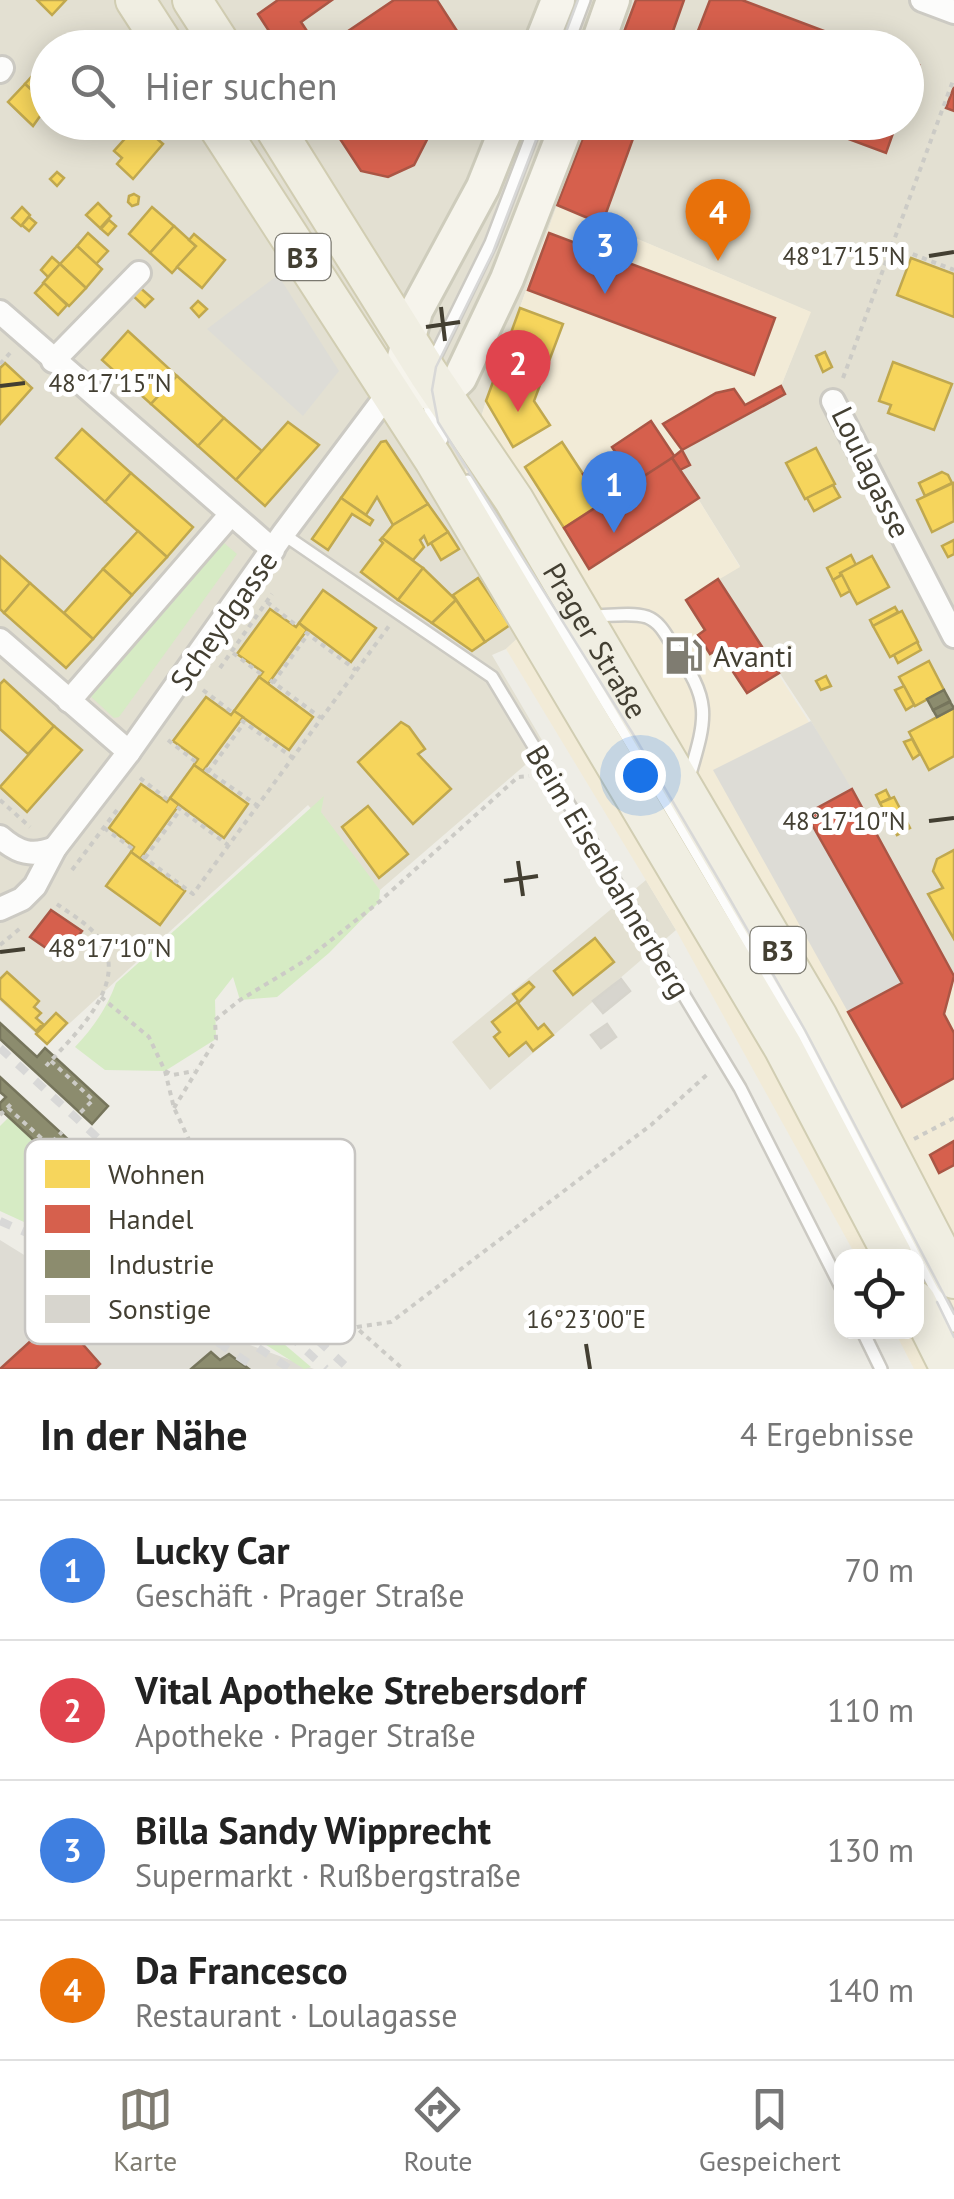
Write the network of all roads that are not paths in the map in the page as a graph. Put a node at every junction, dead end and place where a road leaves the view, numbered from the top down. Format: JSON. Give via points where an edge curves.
{"nodes":[{"id":1,"x":134,"y":0,"type":"edge"},
{"id":2,"x":192,"y":0,"type":"edge"},
{"id":3,"x":558,"y":0,"type":"edge"},
{"id":4,"x":584,"y":0,"type":"edge"},
{"id":5,"x":613,"y":0,"type":"edge"},
{"id":6,"x":922,"y":0,"type":"edge"},
{"id":7,"x":954,"y":12,"type":"edge"},
{"id":8,"x":154,"y":30,"type":"edge"},
{"id":9,"x":211,"y":30,"type":"edge"},
{"id":10,"x":546,"y":30,"type":"edge"},
{"id":11,"x":573,"y":30,"type":"edge"},
{"id":12,"x":602,"y":30,"type":"edge"},
{"id":13,"x":229,"y":140,"type":"edge"},
{"id":14,"x":281,"y":140,"type":"edge"},
{"id":15,"x":501,"y":140,"type":"edge"},
{"id":16,"x":531,"y":140,"type":"edge"},
{"id":17,"x":561,"y":140,"type":"edge"},
{"id":18,"x":139,"y":273,"type":"dead end"},
{"id":19,"x":0,"y":312,"type":"edge"},
{"id":20,"x":406,"y":338,"type":"junction"},
{"id":21,"x":53,"y":361,"type":"junction"},
{"id":22,"x":422,"y":388,"type":"junction"},
{"id":23,"x":833,"y":401,"type":"road end"},
{"id":24,"x":449,"y":451,"type":"dead end"},
{"id":25,"x":460,"y":469,"type":"dead end"},
{"id":26,"x":231,"y":514,"type":"junction"},
{"id":27,"x":278,"y":542,"type":"junction"},
{"id":28,"x":582,"y":616,"type":"junction"},
{"id":29,"x":954,"y":636,"type":"edge"},
{"id":30,"x":0,"y":640,"type":"edge"},
{"id":31,"x":69,"y":701,"type":"junction"},
{"id":32,"x":129,"y":752,"type":"junction"},
{"id":33,"x":685,"y":791,"type":"junction"},
{"id":34,"x":0,"y":837,"type":"edge"},
{"id":35,"x":55,"y":848,"type":"junction"},
{"id":36,"x":0,"y":909,"type":"edge"},
{"id":37,"x":890,"y":1249,"type":"edge"},
{"id":38,"x":834,"y":1274,"type":"edge"},
{"id":39,"x":954,"y":1279,"type":"edge"},
{"id":40,"x":924,"y":1316,"type":"edge"},
{"id":41,"x":954,"y":1326,"type":"edge"},
{"id":42,"x":866,"y":1339,"type":"edge"},
{"id":43,"x":881,"y":1369,"type":"edge"},
{"id":44,"x":950,"y":1369,"type":"edge"}],
"edges":[{"from":1,"to":8,"type":"main road"},
{"from":2,"to":9,"type":"main road"},
{"from":3,"to":10,"type":"street"},
{"from":4,"to":11,"type":"lane"},
{"from":5,"to":12,"type":"street"},
{"from":6,"to":7,"type":"street"},
{"from":13,"to":22,"type":"main road","name":"Prager Straße","number":"B3"},
{"from":14,"to":20,"type":"main road","name":"Prager Straße","number":"B3"},
{"from":15,"to":20,"type":"street"},
{"from":16,"to":22,"type":"lane","via":[[492,243]]},
{"from":17,"to":22,"type":"street","via":[[460,378]]},
{"from":18,"to":21,"type":"street"},
{"from":19,"to":21,"type":"street"},
{"from":20,"to":22,"type":"main road","name":"Prager Straße","number":"B3"},
{"from":21,"to":26,"type":"street"},
{"from":22,"to":24,"type":"lane"},
{"from":22,"to":27,"type":"street","name":"Scheydgasse"},
{"from":22,"to":28,"type":"main road","name":"Prager Straße","number":"B3","via":[[514,500]]},
{"from":22,"to":37,"type":"main road","name":"Prager Straße","number":"B3"},
{"from":23,"to":29,"type":"street","name":"Loulagasse"},
{"from":25,"to":41,"type":"lane","via":[[706,869]]},
{"from":26,"to":27,"type":"street"},
{"from":26,"to":31,"type":"street","name":"Scheydgasse"},
{"from":27,"to":32,"type":"street","name":"Scheydgasse"},
{"from":27,"to":38,"type":"lane","name":"Beim Eisenbahnerberg","via":[[492,677],[725,1064]]},
{"from":28,"to":33,"type":"main road","name":"Prager Straße","number":"B3"},
{"from":28,"to":33,"type":"lane","via":[[636,615],[658,623],[697,681],[704,720]]},
{"from":30,"to":31,"type":"street"},
{"from":31,"to":32,"type":"street"},
{"from":32,"to":35,"type":"street","name":"Scheydgasse"},
{"from":33,"to":39,"type":"main road","name":"Prager Straße","number":"B3","via":[[818,1017]]},
{"from":34,"to":35,"type":"street","via":[[30,854]]},
{"from":35,"to":36,"type":"street","name":"Scheydgasse","via":[[36,886]]},
{"from":40,"to":44,"type":"main road"},
{"from":42,"to":43,"type":"lane"}]}
